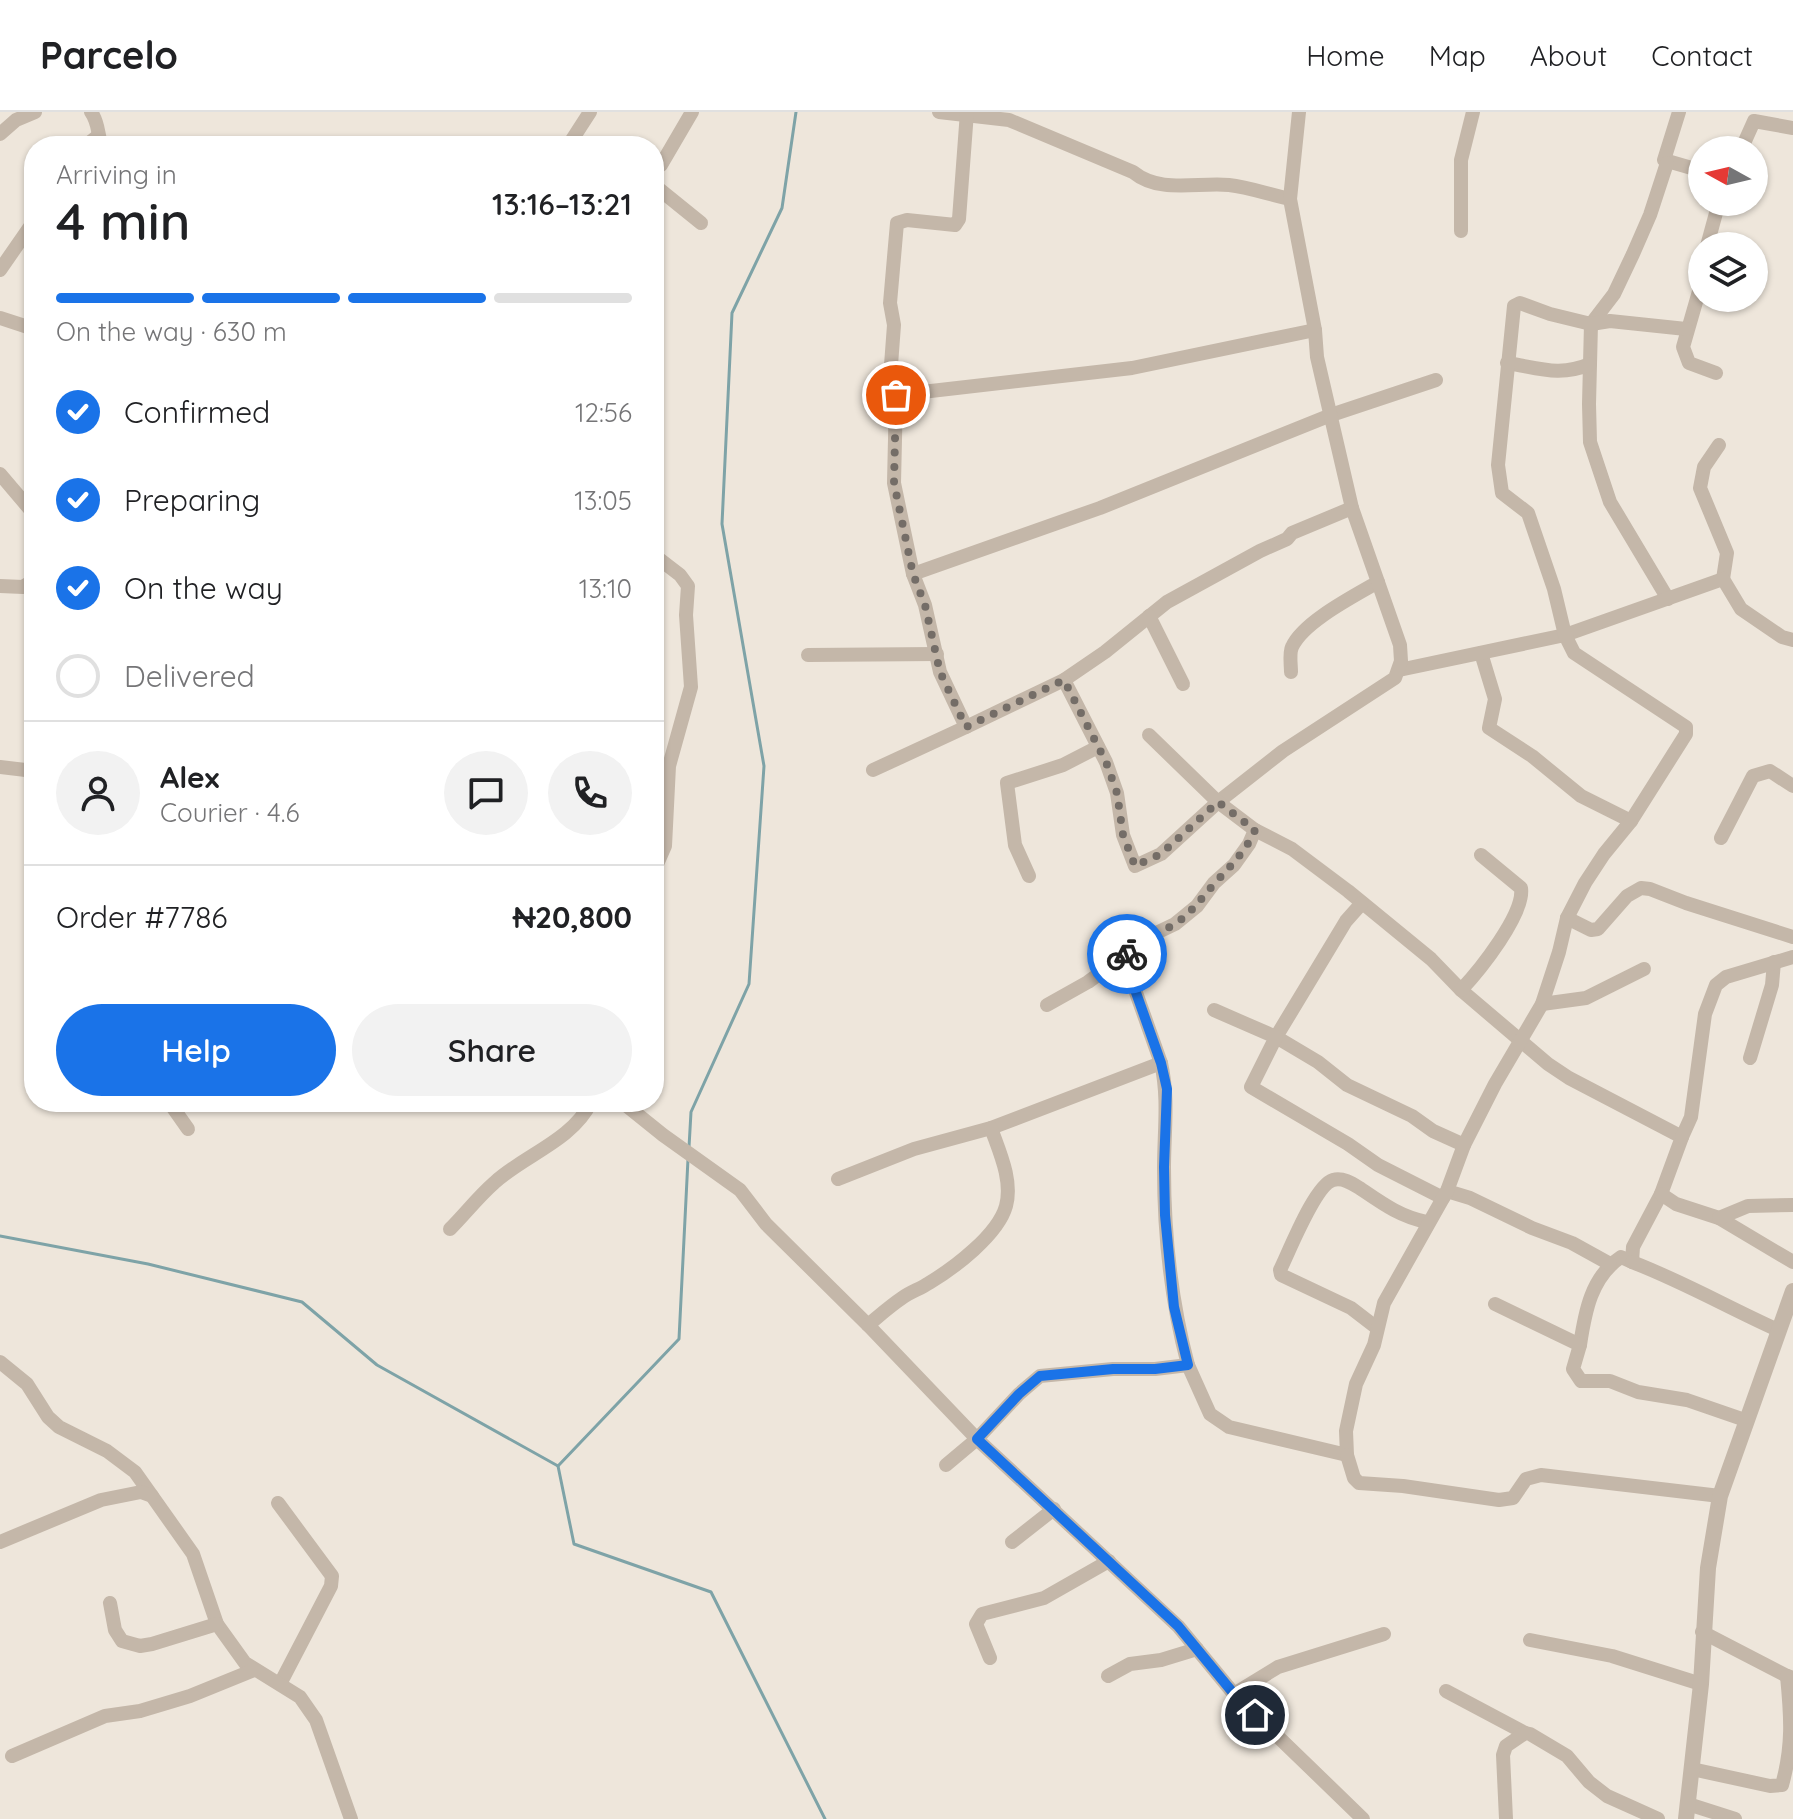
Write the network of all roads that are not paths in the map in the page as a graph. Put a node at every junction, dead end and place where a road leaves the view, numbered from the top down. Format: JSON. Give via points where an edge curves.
{"nodes":[{"id":1,"x":35,"y":112,"type":"edge"},
{"id":2,"x":91,"y":112,"type":"edge"},
{"id":3,"x":590,"y":112,"type":"edge"},
{"id":4,"x":692,"y":112,"type":"edge"},
{"id":5,"x":939,"y":112,"type":"edge"},
{"id":6,"x":1299,"y":112,"type":"edge"},
{"id":7,"x":1473,"y":112,"type":"edge"},
{"id":8,"x":1679,"y":112,"type":"edge"},
{"id":9,"x":967,"y":113,"type":"edge"},
{"id":10,"x":1793,"y":128,"type":"edge"},
{"id":11,"x":0,"y":134,"type":"edge"},
{"id":12,"x":99,"y":136,"type":"edge"},
{"id":13,"x":574,"y":136,"type":"edge"},
{"id":14,"x":1747,"y":136,"type":"edge"},
{"id":15,"x":664,"y":160,"type":"edge"},
{"id":16,"x":1667,"y":163,"type":"junction"},
{"id":17,"x":1688,"y":168,"type":"edge"},
{"id":18,"x":664,"y":193,"type":"edge"},
{"id":19,"x":1290,"y":199,"type":"junction"},
{"id":20,"x":701,"y":223,"type":"dead end"},
{"id":21,"x":1461,"y":231,"type":"dead end"},
{"id":22,"x":24,"y":235,"type":"edge"},
{"id":23,"x":0,"y":270,"type":"edge"},
{"id":24,"x":1692,"y":312,"type":"edge"},
{"id":25,"x":0,"y":318,"type":"edge"},
{"id":26,"x":1591,"y":324,"type":"junction"},
{"id":27,"x":24,"y":326,"type":"edge"},
{"id":28,"x":1686,"y":329,"type":"junction"},
{"id":29,"x":1315,"y":330,"type":"junction"},
{"id":30,"x":1507,"y":363,"type":"junction"},
{"id":31,"x":1590,"y":364,"type":"junction"},
{"id":32,"x":1716,"y":373,"type":"dead end"},
{"id":33,"x":1436,"y":380,"type":"dead end"},
{"id":34,"x":896,"y":395,"type":"junction"},
{"id":35,"x":1331,"y":415,"type":"junction"},
{"id":36,"x":1719,"y":445,"type":"dead end"},
{"id":37,"x":0,"y":474,"type":"edge"},
{"id":38,"x":24,"y":502,"type":"edge"},
{"id":39,"x":1352,"y":508,"type":"junction"},
{"id":40,"x":664,"y":563,"type":"edge"},
{"id":41,"x":913,"y":574,"type":"junction"},
{"id":42,"x":1723,"y":579,"type":"junction"},
{"id":43,"x":1378,"y":582,"type":"junction"},
{"id":44,"x":0,"y":586,"type":"edge"},
{"id":45,"x":24,"y":586,"type":"edge"},
{"id":46,"x":1668,"y":599,"type":"junction"},
{"id":47,"x":1149,"y":616,"type":"junction"},
{"id":48,"x":1565,"y":635,"type":"junction"},
{"id":49,"x":1793,"y":640,"type":"edge"},
{"id":50,"x":1481,"y":653,"type":"junction"},
{"id":51,"x":937,"y":654,"type":"junction"},
{"id":52,"x":808,"y":655,"type":"dead end"},
{"id":53,"x":1399,"y":670,"type":"junction"},
{"id":54,"x":1291,"y":672,"type":"dead end"},
{"id":55,"x":1064,"y":680,"type":"junction"},
{"id":56,"x":1183,"y":684,"type":"dead end"},
{"id":57,"x":966,"y":727,"type":"junction"},
{"id":58,"x":1149,"y":735,"type":"dead end"},
{"id":59,"x":1098,"y":747,"type":"junction"},
{"id":60,"x":0,"y":767,"type":"edge"},
{"id":61,"x":24,"y":770,"type":"edge"},
{"id":62,"x":873,"y":770,"type":"dead end"},
{"id":63,"x":1793,"y":786,"type":"edge"},
{"id":64,"x":1218,"y":802,"type":"junction"},
{"id":65,"x":1631,"y":821,"type":"junction"},
{"id":66,"x":1255,"y":830,"type":"junction"},
{"id":67,"x":1721,"y":838,"type":"dead end"},
{"id":68,"x":664,"y":848,"type":"edge"},
{"id":69,"x":1481,"y":855,"type":"dead end"},
{"id":70,"x":1029,"y":876,"type":"dead end"},
{"id":71,"x":1362,"y":903,"type":"junction"},
{"id":72,"x":1567,"y":918,"type":"junction"},
{"id":73,"x":1793,"y":937,"type":"edge"},
{"id":74,"x":1123,"y":956,"type":"junction"},
{"id":75,"x":1793,"y":957,"type":"edge"},
{"id":76,"x":1774,"y":962,"type":"junction"},
{"id":77,"x":1644,"y":969,"type":"dead end"},
{"id":78,"x":1461,"y":990,"type":"junction"},
{"id":79,"x":1542,"y":1004,"type":"junction"},
{"id":80,"x":1047,"y":1005,"type":"dead end"},
{"id":81,"x":1214,"y":1010,"type":"dead end"},
{"id":82,"x":1276,"y":1037,"type":"junction"},
{"id":83,"x":1520,"y":1042,"type":"junction"},
{"id":84,"x":1750,"y":1058,"type":"dead end"},
{"id":85,"x":1161,"y":1063,"type":"junction"},
{"id":86,"x":176,"y":1112,"type":"edge"},
{"id":87,"x":585,"y":1112,"type":"edge"},
{"id":88,"x":634,"y":1112,"type":"edge"},
{"id":89,"x":991,"y":1128,"type":"junction"},
{"id":90,"x":188,"y":1129,"type":"dead end"},
{"id":91,"x":1682,"y":1137,"type":"junction"},
{"id":92,"x":1464,"y":1145,"type":"junction"},
{"id":93,"x":838,"y":1179,"type":"dead end"},
{"id":94,"x":1445,"y":1194,"type":"junction"},
{"id":95,"x":1661,"y":1194,"type":"junction"},
{"id":96,"x":1793,"y":1205,"type":"edge"},
{"id":97,"x":1719,"y":1218,"type":"junction"},
{"id":98,"x":1427,"y":1222,"type":"junction"},
{"id":99,"x":450,"y":1229,"type":"dead end"},
{"id":100,"x":1632,"y":1262,"type":"junction"},
{"id":101,"x":1793,"y":1262,"type":"edge"},
{"id":102,"x":1610,"y":1264,"type":"junction"},
{"id":103,"x":1793,"y":1291,"type":"edge"},
{"id":104,"x":1495,"y":1304,"type":"dead end"},
{"id":105,"x":868,"y":1325,"type":"junction"},
{"id":106,"x":1377,"y":1328,"type":"junction"},
{"id":107,"x":1778,"y":1330,"type":"junction"},
{"id":108,"x":1580,"y":1345,"type":"junction"},
{"id":109,"x":0,"y":1362,"type":"edge"},
{"id":110,"x":1188,"y":1365,"type":"junction"},
{"id":111,"x":1745,"y":1420,"type":"junction"},
{"id":112,"x":977,"y":1439,"type":"junction"},
{"id":113,"x":1347,"y":1455,"type":"junction"},
{"id":114,"x":946,"y":1465,"type":"dead end"},
{"id":115,"x":152,"y":1496,"type":"junction"},
{"id":116,"x":1720,"y":1496,"type":"junction"},
{"id":117,"x":278,"y":1503,"type":"dead end"},
{"id":118,"x":1054,"y":1509,"type":"junction"},
{"id":119,"x":0,"y":1542,"type":"edge"},
{"id":120,"x":1012,"y":1542,"type":"dead end"},
{"id":121,"x":1109,"y":1561,"type":"junction"},
{"id":122,"x":110,"y":1603,"type":"dead end"},
{"id":123,"x":217,"y":1624,"type":"junction"},
{"id":124,"x":1702,"y":1632,"type":"junction"},
{"id":125,"x":1384,"y":1634,"type":"dead end"},
{"id":126,"x":1530,"y":1640,"type":"dead end"},
{"id":127,"x":1197,"y":1649,"type":"junction"},
{"id":128,"x":990,"y":1658,"type":"dead end"},
{"id":129,"x":254,"y":1670,"type":"junction"},
{"id":130,"x":1108,"y":1676,"type":"dead end"},
{"id":131,"x":1790,"y":1677,"type":"edge"},
{"id":132,"x":280,"y":1684,"type":"junction"},
{"id":133,"x":1701,"y":1684,"type":"junction"},
{"id":134,"x":1446,"y":1691,"type":"dead end"},
{"id":135,"x":1234,"y":1694,"type":"junction"},
{"id":136,"x":1525,"y":1733,"type":"junction"},
{"id":137,"x":12,"y":1756,"type":"dead end"},
{"id":138,"x":1692,"y":1769,"type":"junction"},
{"id":139,"x":1687,"y":1812,"type":"edge"},
{"id":140,"x":351,"y":1819,"type":"edge"},
{"id":141,"x":1363,"y":1819,"type":"edge"},
{"id":142,"x":1506,"y":1819,"type":"edge"},
{"id":143,"x":1658,"y":1819,"type":"edge"},
{"id":144,"x":1735,"y":1819,"type":"edge"}],
"edges":[{"from":1,"to":11,"type":"street"},
{"from":2,"to":12,"type":"street"},
{"from":3,"to":13,"type":"street"},
{"from":4,"to":15,"type":"street"},
{"from":5,"to":9,"type":"street"},
{"from":6,"to":19,"type":"street"},
{"from":7,"to":21,"type":"street","via":[[1461,160]]},
{"from":8,"to":16,"type":"street","via":[[1664,154]]},
{"from":9,"to":19,"type":"street","via":[[1009,120],[1157,185],[1231,185]]},
{"from":9,"to":34,"type":"street","via":[[959,219],[955,225],[897,223],[890,303]]},
{"from":10,"to":14,"type":"street","via":[[1754,121]]},
{"from":16,"to":17,"type":"street"},
{"from":16,"to":26,"type":"street","via":[[1633,254],[1614,294]]},
{"from":18,"to":20,"type":"street"},
{"from":19,"to":29,"type":"street"},
{"from":22,"to":23,"type":"street"},
{"from":24,"to":28,"type":"street"},
{"from":25,"to":27,"type":"street"},
{"from":26,"to":28,"type":"street"},
{"from":26,"to":30,"type":"street","via":[[1520,303],[1514,306]]},
{"from":26,"to":31,"type":"street"},
{"from":28,"to":32,"type":"street","via":[[1683,347],[1689,363]]},
{"from":29,"to":34,"type":"street","via":[[1132,368]]},
{"from":29,"to":35,"type":"street"},
{"from":30,"to":31,"type":"street","via":[[1557,372]]},
{"from":30,"to":48,"type":"street","via":[[1498,465],[1502,493],[1528,513]]},
{"from":31,"to":46,"type":"street","via":[[1590,442],[1610,502]]},
{"from":33,"to":35,"type":"street"},
{"from":34,"to":41,"type":"street","via":[[894,483]]},
{"from":35,"to":39,"type":"street"},
{"from":35,"to":41,"type":"street","via":[[1100,508]]},
{"from":36,"to":42,"type":"street","via":[[1704,467],[1700,488],[1727,553]]},
{"from":37,"to":38,"type":"street"},
{"from":39,"to":43,"type":"street"},
{"from":39,"to":47,"type":"street","via":[[1292,533]]},
{"from":40,"to":68,"type":"street","via":[[688,586],[691,687],[669,766]]},
{"from":41,"to":51,"type":"street"},
{"from":42,"to":46,"type":"street"},
{"from":42,"to":49,"type":"street","via":[[1741,609]]},
{"from":43,"to":53,"type":"street","via":[[1400,645]]},
{"from":43,"to":54,"type":"street","via":[[1333,607],[1302,635],[1291,648]]},
{"from":44,"to":45,"type":"street"},
{"from":46,"to":48,"type":"street"},
{"from":47,"to":55,"type":"street"},
{"from":47,"to":56,"type":"street"},
{"from":48,"to":50,"type":"street"},
{"from":48,"to":65,"type":"street","via":[[1574,653],[1686,727]]},
{"from":50,"to":53,"type":"street"},
{"from":50,"to":65,"type":"street","via":[[1495,699],[1489,728],[1581,796]]},
{"from":51,"to":52,"type":"street"},
{"from":51,"to":57,"type":"street"},
{"from":53,"to":64,"type":"street","via":[[1375,693],[1283,751]]},
{"from":55,"to":57,"type":"street"},
{"from":55,"to":59,"type":"street"},
{"from":57,"to":62,"type":"street"},
{"from":58,"to":64,"type":"street"},
{"from":59,"to":64,"type":"street","via":[[1117,793],[1123,835],[1135,866],[1161,854]]},
{"from":59,"to":70,"type":"street","via":[[1007,783],[1015,845]]},
{"from":60,"to":61,"type":"street"},
{"from":63,"to":67,"type":"street","via":[[1770,771],[1753,776]]},
{"from":64,"to":66,"type":"street"},
{"from":65,"to":72,"type":"street","via":[[1604,854]]},
{"from":66,"to":71,"type":"street","via":[[1292,849]]},
{"from":66,"to":74,"type":"street","via":[[1234,865],[1197,906]]},
{"from":69,"to":78,"type":"street","via":[[1521,888],[1522,897],[1480,970]]},
{"from":71,"to":78,"type":"street"},
{"from":71,"to":82,"type":"street"},
{"from":72,"to":73,"type":"street","via":[[1598,929],[1641,888]]},
{"from":72,"to":79,"type":"street"},
{"from":74,"to":80,"type":"street"},
{"from":74,"to":85,"type":"street"},
{"from":75,"to":76,"type":"street"},
{"from":76,"to":84,"type":"street"},
{"from":76,"to":91,"type":"street","via":[[1716,985],[1705,1014],[1691,1117]]},
{"from":77,"to":79,"type":"street","via":[[1586,998]]},
{"from":78,"to":83,"type":"street"},
{"from":79,"to":83,"type":"street"},
{"from":81,"to":82,"type":"street"},
{"from":82,"to":92,"type":"street","via":[[1347,1085]]},
{"from":82,"to":94,"type":"street","via":[[1251,1087],[1378,1165]]},
{"from":83,"to":91,"type":"street","via":[[1569,1078]]},
{"from":83,"to":92,"type":"street"},
{"from":85,"to":89,"type":"street"},
{"from":85,"to":110,"type":"street","via":[[1167,1089],[1165,1215],[1174,1307]]},
{"from":86,"to":90,"type":"street"},
{"from":87,"to":99,"type":"street","via":[[557,1139],[494,1183]]},
{"from":88,"to":105,"type":"street","via":[[740,1190],[766,1224]]},
{"from":89,"to":93,"type":"street","via":[[935,1142]]},
{"from":89,"to":105,"type":"street","via":[[1005,1167],[1006,1207],[998,1221],[944,1274]]},
{"from":91,"to":95,"type":"street"},
{"from":92,"to":94,"type":"street"},
{"from":94,"to":98,"type":"street"},
{"from":94,"to":102,"type":"street","via":[[1470,1198]]},
{"from":95,"to":97,"type":"street"},
{"from":95,"to":100,"type":"street","via":[[1633,1247]]},
{"from":96,"to":97,"type":"street","via":[[1748,1206]]},
{"from":97,"to":101,"type":"street"},
{"from":98,"to":106,"type":"street","via":[[1384,1303]]},
{"from":98,"to":106,"type":"street","via":[[1382,1205],[1343,1179],[1332,1180],[1313,1203],[1280,1270]]},
{"from":100,"to":102,"type":"street","via":[[1621,1257]]},
{"from":100,"to":107,"type":"street"},
{"from":102,"to":108,"type":"street","via":[[1585,1311]]},
{"from":103,"to":107,"type":"street"},
{"from":104,"to":108,"type":"street"},
{"from":105,"to":112,"type":"street"},
{"from":106,"to":113,"type":"street","via":[[1356,1384],[1346,1431]]},
{"from":107,"to":111,"type":"street"},
{"from":108,"to":111,"type":"street","via":[[1573,1369],[1581,1381],[1610,1381]]},
{"from":109,"to":115,"type":"street","via":[[27,1384],[59,1427],[107,1451],[135,1472]]},
{"from":110,"to":112,"type":"street","via":[[1040,1376]]},
{"from":110,"to":113,"type":"street","via":[[1210,1414],[1229,1427]]},
{"from":111,"to":116,"type":"street"},
{"from":112,"to":114,"type":"street"},
{"from":112,"to":118,"type":"street"},
{"from":113,"to":116,"type":"street","via":[[1359,1483],[1499,1500],[1513,1498],[1526,1479],[1541,1475]]},
{"from":115,"to":119,"type":"street","via":[[141,1492],[101,1500]]},
{"from":115,"to":123,"type":"street","via":[[193,1554]]},
{"from":116,"to":124,"type":"street"},
{"from":117,"to":132,"type":"street","via":[[332,1576]]},
{"from":118,"to":120,"type":"street"},
{"from":118,"to":121,"type":"street"},
{"from":121,"to":127,"type":"street"},
{"from":121,"to":128,"type":"street","via":[[1044,1598],[982,1614],[976,1624]]},
{"from":122,"to":123,"type":"street","via":[[122,1641],[140,1646]]},
{"from":123,"to":129,"type":"street"},
{"from":124,"to":131,"type":"street"},
{"from":124,"to":133,"type":"street"},
{"from":125,"to":135,"type":"street","via":[[1278,1667]]},
{"from":126,"to":133,"type":"street","via":[[1612,1656]]},
{"from":127,"to":130,"type":"street","via":[[1130,1664]]},
{"from":127,"to":135,"type":"street"},
{"from":129,"to":132,"type":"street"},
{"from":129,"to":137,"type":"street","via":[[190,1696],[105,1716]]},
{"from":131,"to":138,"type":"street","via":[[1793,1737],[1782,1785]]},
{"from":132,"to":140,"type":"street","via":[[300,1697],[316,1720]]},
{"from":133,"to":138,"type":"street"},
{"from":134,"to":136,"type":"street"},
{"from":135,"to":141,"type":"street"},
{"from":136,"to":142,"type":"street","via":[[1506,1746],[1503,1755]]},
{"from":136,"to":143,"type":"street","via":[[1567,1756],[1607,1796]]},
{"from":138,"to":139,"type":"street"},
{"from":139,"to":144,"type":"street"}]}
